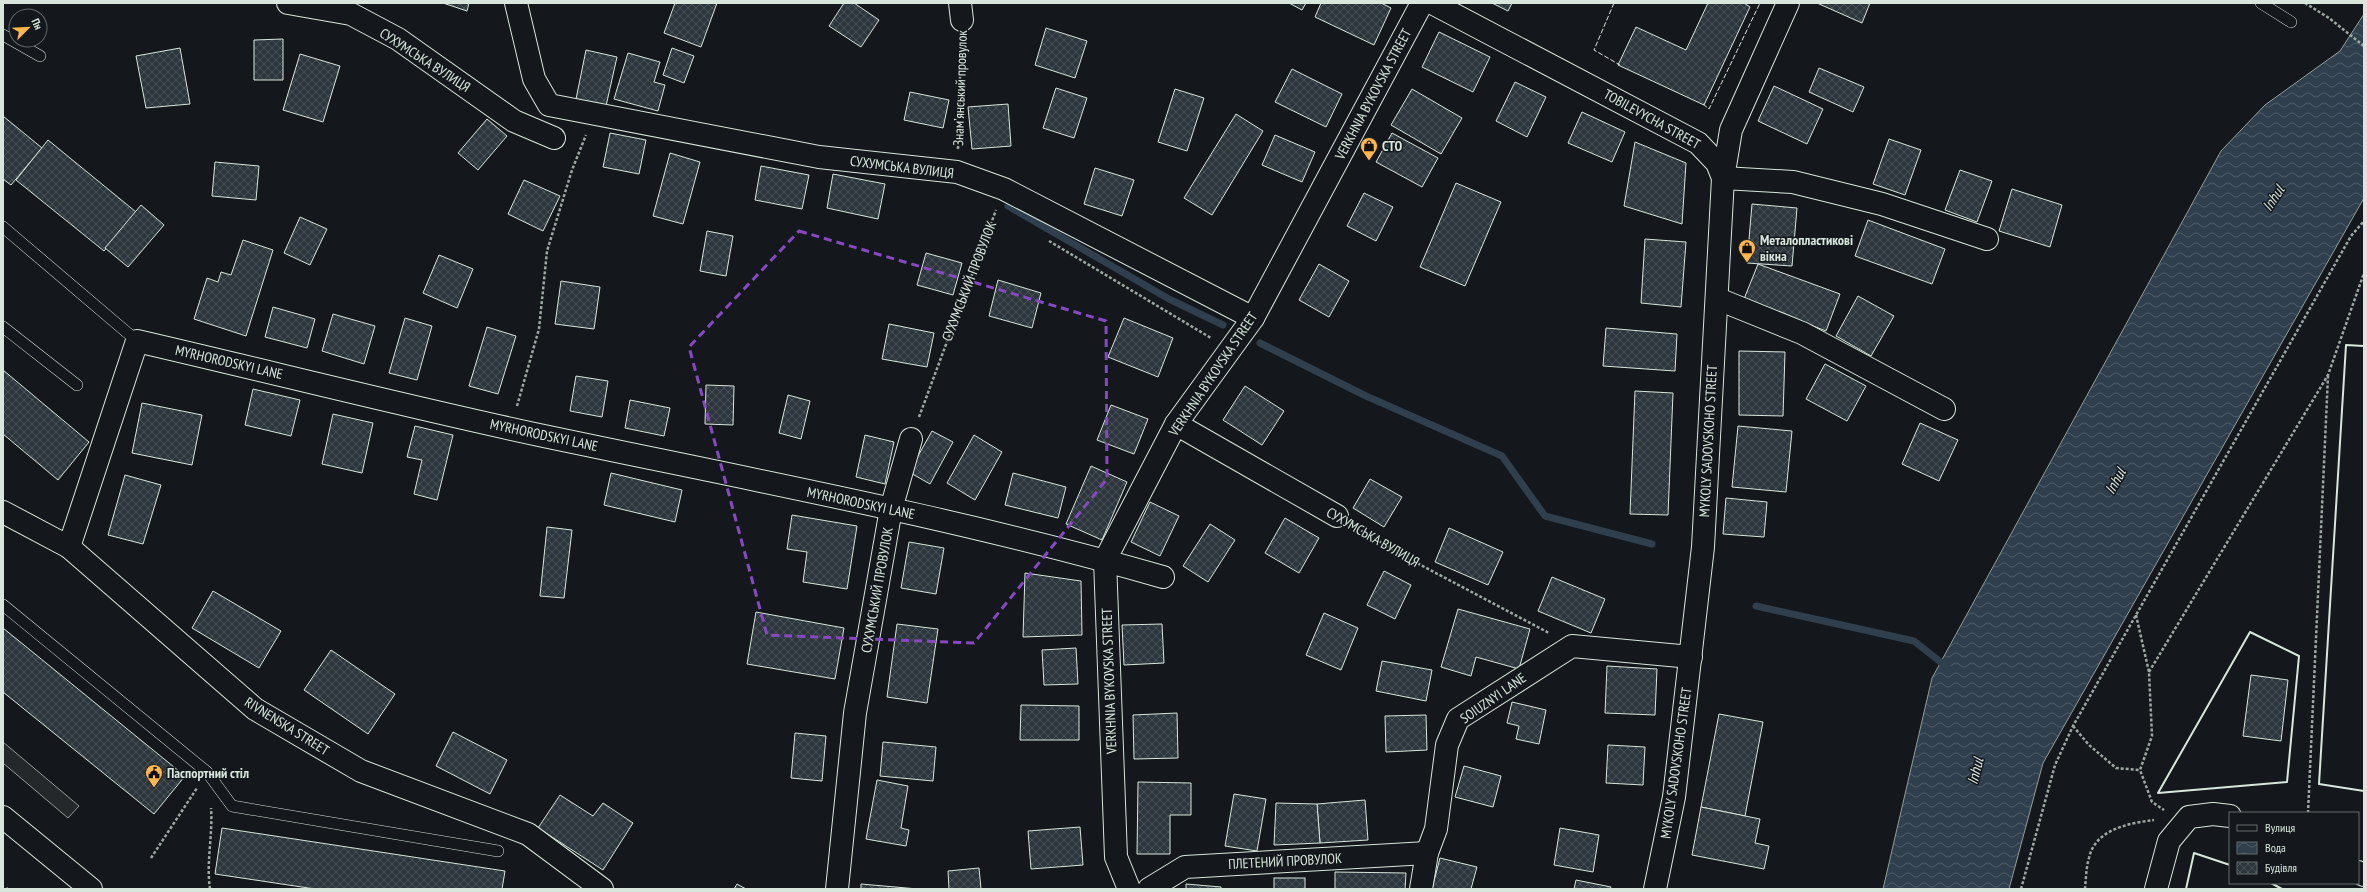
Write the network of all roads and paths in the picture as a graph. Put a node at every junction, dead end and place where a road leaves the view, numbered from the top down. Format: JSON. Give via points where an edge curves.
{"nodes":[{"id":1,"x":288,"y":3,"type":"edge"},
{"id":2,"x":516,"y":3,"type":"edge"},
{"id":3,"x":1422,"y":3,"type":"edge"},
{"id":4,"x":1432,"y":3,"type":"edge"},
{"id":5,"x":1788,"y":3,"type":"edge"},
{"id":6,"x":2261,"y":3,"type":"edge"},
{"id":7,"x":2305,"y":3,"type":"edge"},
{"id":8,"x":961,"y":11,"type":"edge"},
{"id":9,"x":2291,"y":22,"type":"dead end"},
{"id":10,"x":3,"y":35,"type":"edge"},
{"id":11,"x":2364,"y":46,"type":"edge"},
{"id":12,"x":40,"y":56,"type":"dead end"},
{"id":13,"x":594,"y":114,"type":"junction"},
{"id":14,"x":554,"y":138,"type":"dead end"},
{"id":15,"x":957,"y":172,"type":"junction"},
{"id":16,"x":1723,"y":178,"type":"junction"},
{"id":17,"x":1004,"y":189,"type":"junction"},
{"id":18,"x":996,"y":210,"type":"junction"},
{"id":19,"x":1003,"y":214,"type":"dead end"},
{"id":20,"x":2364,"y":221,"type":"edge"},
{"id":21,"x":3,"y":227,"type":"edge"},
{"id":22,"x":1043,"y":238,"type":"dead end"},
{"id":23,"x":1987,"y":239,"type":"dead end"},
{"id":24,"x":2364,"y":273,"type":"edge"},
{"id":25,"x":1718,"y":299,"type":"junction"},
{"id":26,"x":1252,"y":318,"type":"junction"},
{"id":27,"x":3,"y":326,"type":"edge"},
{"id":28,"x":137,"y":341,"type":"junction"},
{"id":29,"x":1230,"y":350,"type":"junction"},
{"id":30,"x":2328,"y":375,"type":"junction"},
{"id":31,"x":77,"y":385,"type":"dead end"},
{"id":32,"x":1944,"y":409,"type":"dead end"},
{"id":33,"x":1176,"y":424,"type":"junction"},
{"id":34,"x":510,"y":428,"type":"junction"},
{"id":35,"x":911,"y":439,"type":"joint"},
{"id":36,"x":891,"y":509,"type":"junction"},
{"id":37,"x":3,"y":512,"type":"edge"},
{"id":38,"x":1337,"y":516,"type":"joint"},
{"id":39,"x":69,"y":547,"type":"junction"},
{"id":40,"x":1105,"y":560,"type":"junction"},
{"id":41,"x":1163,"y":577,"type":"dead end"},
{"id":42,"x":3,"y":605,"type":"edge"},
{"id":43,"x":2136,"y":615,"type":"junction"},
{"id":44,"x":1572,"y":646,"type":"junction"},
{"id":45,"x":1691,"y":656,"type":"junction"},
{"id":46,"x":2149,"y":672,"type":"junction"},
{"id":47,"x":2073,"y":726,"type":"junction"},
{"id":48,"x":2140,"y":770,"type":"junction"},
{"id":49,"x":207,"y":772,"type":"junction"},
{"id":50,"x":2308,"y":812,"type":"edge"},
{"id":51,"x":2229,"y":816,"type":"edge"},
{"id":52,"x":2189,"y":817,"type":"junction"},
{"id":53,"x":3,"y":818,"type":"edge"},
{"id":54,"x":498,"y":851,"type":"dead end"},
{"id":55,"x":1427,"y":852,"type":"junction"},
{"id":56,"x":151,"y":858,"type":"dead end"},
{"id":57,"x":91,"y":889,"type":"edge"},
{"id":58,"x":210,"y":889,"type":"edge"},
{"id":59,"x":602,"y":889,"type":"edge"},
{"id":60,"x":837,"y":889,"type":"edge"},
{"id":61,"x":1129,"y":889,"type":"edge"},
{"id":62,"x":1149,"y":889,"type":"edge"},
{"id":63,"x":1421,"y":889,"type":"edge"},
{"id":64,"x":1655,"y":889,"type":"edge"},
{"id":65,"x":2021,"y":889,"type":"edge"},
{"id":66,"x":2085,"y":889,"type":"edge"},
{"id":67,"x":2156,"y":889,"type":"edge"}],
"edges":[{"from":1,"to":14,"type":"street","name":"СУХУМСЬКА ВУЛИЦЯ","via":[[351,14],[398,39],[514,121]]},
{"from":2,"to":13,"type":"street","name":"СУХУМСЬКА ВУЛИЦЯ","via":[[534,79],[549,105]]},
{"from":3,"to":26,"type":"street","name":"VERKHNIA BYKOVSKA STREET"},
{"from":4,"to":16,"type":"street","name":"TOBILEVYCHA STREET","via":[[1698,143],[1717,163]]},
{"from":5,"to":16,"type":"street","name":"MYKOLY SADOVSKOHO STREET","via":[[1731,130]]},
{"from":6,"to":9,"type":"lane"},
{"from":7,"to":11,"type":"path","via":[[2329,18]]},
{"from":8,"to":15,"type":"path","name":"Знамʼянський провулок"},
{"from":10,"to":12,"type":"lane"},
{"from":13,"to":15,"type":"street","name":"СУХУМСЬКА ВУЛИЦЯ","via":[[631,119],[819,157]]},
{"from":13,"to":34,"type":"path","via":[[572,170],[546,251],[539,329]]},
{"from":15,"to":17,"type":"street","name":"СУХУМСЬКА ВУЛИЦЯ"},
{"from":16,"to":23,"type":"street","via":[[1793,182],[1882,204]]},
{"from":16,"to":25,"type":"street","name":"MYKOLY SADOVSKOHO STREET"},
{"from":17,"to":18,"type":"path","name":"СУХУМСЬКИЙ ПРОВУЛОК"},
{"from":17,"to":26,"type":"street","name":"СУХУМСЬКА ВУЛИЦЯ"},
{"from":18,"to":19,"type":"path"},
{"from":18,"to":35,"type":"path","name":"СУХУМСЬКИЙ ПРОВУЛОК"},
{"from":20,"to":43,"type":"path","via":[[2351,236]]},
{"from":21,"to":28,"type":"lane"},
{"from":22,"to":29,"type":"path"},
{"from":24,"to":30,"type":"path"},
{"from":25,"to":32,"type":"street","via":[[1802,333]]},
{"from":25,"to":45,"type":"street","name":"MYKOLY SADOVSKOHO STREET","via":[[1712,354],[1703,547]]},
{"from":26,"to":29,"type":"street","name":"VERKHNIA BYKOVSKA STREET"},
{"from":27,"to":31,"type":"lane"},
{"from":28,"to":34,"type":"street","name":"MYRHORODSKYI LANE"},
{"from":28,"to":39,"type":"street"},
{"from":29,"to":33,"type":"street","name":"VERKHNIA BYKOVSKA STREET"},
{"from":30,"to":46,"type":"path"},
{"from":30,"to":50,"type":"path"},
{"from":33,"to":38,"type":"street","name":"СУХУМСЬКА ВУЛИЦЯ"},
{"from":33,"to":40,"type":"street","name":"VERKHNIA BYKOVSKA STREET"},
{"from":34,"to":36,"type":"street","name":"MYRHORODSKYI LANE"},
{"from":35,"to":36,"type":"street","name":"СУХУМСЬКИЙ ПРОВУЛОК"},
{"from":36,"to":40,"type":"street","name":"MYRHORODSKYI LANE"},
{"from":36,"to":60,"type":"street","name":"СУХУМСЬКИЙ ПРОВУЛОК","via":[[855,713]]},
{"from":37,"to":39,"type":"street","name":"RIVNENSKA STREET"},
{"from":38,"to":44,"type":"path","name":"СУХУМСЬКА ВУЛИЦЯ","via":[[1400,554]]},
{"from":39,"to":59,"type":"street","name":"RIVNENSKA STREET","via":[[255,709],[362,771],[528,834]]},
{"from":40,"to":41,"type":"street","name":"MYRHORODSKYI LANE"},
{"from":40,"to":61,"type":"street","name":"VERKHNIA BYKOVSKA STREET","via":[[1116,857]]},
{"from":42,"to":49,"type":"lane"},
{"from":43,"to":46,"type":"path"},
{"from":43,"to":47,"type":"path"},
{"from":44,"to":45,"type":"street"},
{"from":44,"to":55,"type":"street","name":"SOIUZNYI LANE","via":[[1458,719],[1447,745],[1436,829]]},
{"from":45,"to":64,"type":"street","name":"MYKOLY SADOVSKOHO STREET","via":[[1674,797]]},
{"from":46,"to":48,"type":"path","via":[[2152,736]]},
{"from":47,"to":48,"type":"path","via":[[2089,745],[2116,768]]},
{"from":47,"to":65,"type":"path","via":[[2055,765]]},
{"from":48,"to":52,"type":"path","via":[[2152,802],[2167,812]]},
{"from":49,"to":54,"type":"lane","via":[[232,806]]},
{"from":49,"to":56,"type":"path"},
{"from":49,"to":58,"type":"path","via":[[212,823],[208,878]]},
{"from":51,"to":52,"type":"street","via":[[2213,814]]},
{"from":52,"to":66,"type":"path","via":[[2130,823],[2102,836],[2089,856]]},
{"from":52,"to":67,"type":"street","via":[[2169,840]]},
{"from":53,"to":57,"type":"street"},
{"from":55,"to":62,"type":"street","name":"ПЛЕТЕНИЙ ПРОВУЛОК","via":[[1185,867]]},
{"from":55,"to":63,"type":"street","name":"SOIUZNYI LANE"}]}
